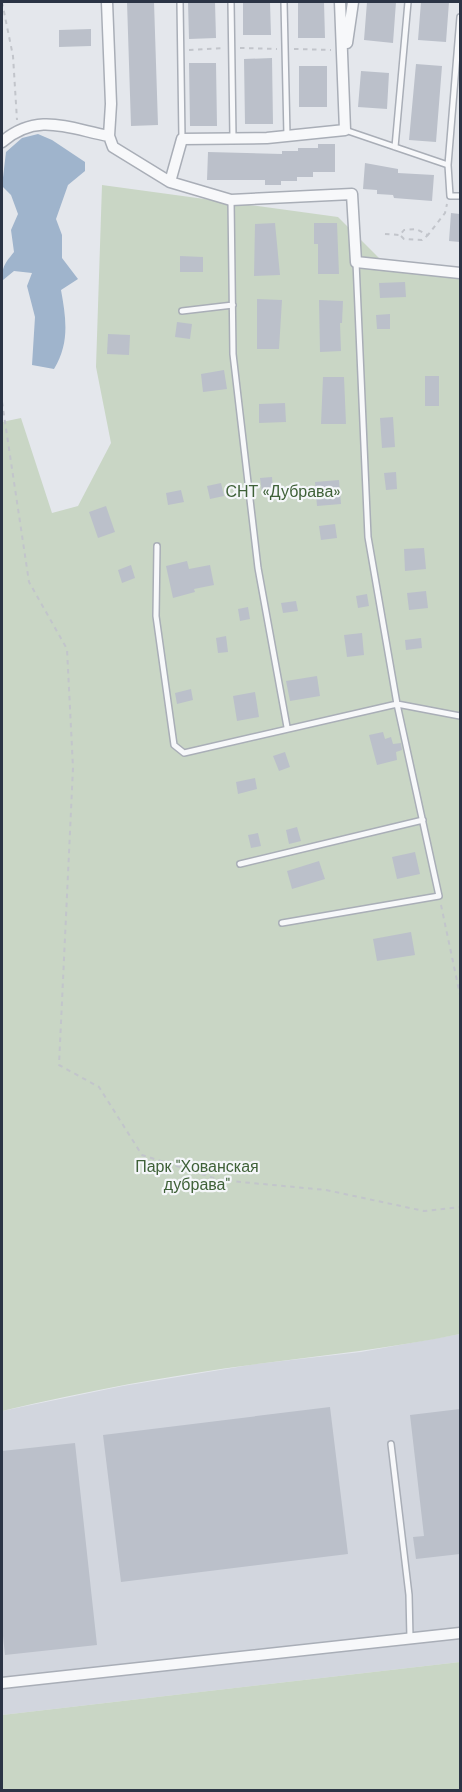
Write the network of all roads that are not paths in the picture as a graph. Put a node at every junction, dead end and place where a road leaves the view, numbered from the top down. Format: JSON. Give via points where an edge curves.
{"nodes":[{"id":1,"x":107,"y":2,"type":"edge"},
{"id":2,"x":180,"y":2,"type":"edge"},
{"id":3,"x":231,"y":2,"type":"edge"},
{"id":4,"x":284,"y":2,"type":"edge"},
{"id":5,"x":340,"y":2,"type":"edge"},
{"id":6,"x":353,"y":2,"type":"edge"},
{"id":7,"x":408,"y":2,"type":"edge"},
{"id":8,"x":460,"y":17,"type":"edge"},
{"id":9,"x":343,"y":64,"type":"junction"},
{"id":10,"x":345,"y":130,"type":"junction"},
{"id":11,"x":109,"y":136,"type":"junction"},
{"id":12,"x":287,"y":136,"type":"junction"},
{"id":13,"x":182,"y":139,"type":"junction"},
{"id":14,"x":233,"y":139,"type":"junction"},
{"id":15,"x":2,"y":142,"type":"edge"},
{"id":16,"x":395,"y":147,"type":"junction"},
{"id":17,"x":448,"y":165,"type":"junction"},
{"id":18,"x":170,"y":182,"type":"junction"},
{"id":19,"x":460,"y":196,"type":"edge"},
{"id":20,"x":231,"y":201,"type":"junction"},
{"id":21,"x":356,"y":262,"type":"junction"},
{"id":22,"x":460,"y":273,"type":"edge"},
{"id":23,"x":233,"y":305,"type":"junction"},
{"id":24,"x":182,"y":311,"type":"dead end"},
{"id":25,"x":157,"y":546,"type":"dead end"},
{"id":26,"x":397,"y":704,"type":"junction"},
{"id":27,"x":460,"y":716,"type":"edge"},
{"id":28,"x":287,"y":728,"type":"junction"},
{"id":29,"x":423,"y":820,"type":"junction"},
{"id":30,"x":240,"y":864,"type":"dead end"},
{"id":31,"x":282,"y":923,"type":"dead end"},
{"id":32,"x":391,"y":1444,"type":"dead end"},
{"id":33,"x":460,"y":1633,"type":"edge"},
{"id":34,"x":410,"y":1638,"type":"junction"},
{"id":35,"x":2,"y":1683,"type":"edge"}],
"edges":[{"from":1,"to":11,"type":"street"},
{"from":2,"to":13,"type":"lane"},
{"from":3,"to":14,"type":"lane"},
{"from":4,"to":12,"type":"lane"},
{"from":5,"to":9,"type":"street"},
{"from":6,"to":9,"type":"street"},
{"from":7,"to":16,"type":"lane"},
{"from":8,"to":17,"type":"lane"},
{"from":9,"to":10,"type":"street"},
{"from":10,"to":12,"type":"street"},
{"from":10,"to":16,"type":"lane"},
{"from":11,"to":15,"type":"street","via":[[39,123],[16,130]]},
{"from":11,"to":18,"type":"street","via":[[113,147]]},
{"from":12,"to":14,"type":"street"},
{"from":13,"to":14,"type":"street"},
{"from":13,"to":18,"type":"street"},
{"from":16,"to":17,"type":"lane"},
{"from":17,"to":19,"type":"lane","via":[[450,196]]},
{"from":18,"to":20,"type":"street"},
{"from":20,"to":21,"type":"street","via":[[352,194]]},
{"from":20,"to":23,"type":"lane"},
{"from":21,"to":22,"type":"street"},
{"from":21,"to":26,"type":"lane","via":[[368,537]]},
{"from":23,"to":24,"type":"lane"},
{"from":23,"to":28,"type":"lane","via":[[233,354],[258,568]]},
{"from":25,"to":28,"type":"lane","via":[[156,616],[174,745],[184,753]]},
{"from":26,"to":27,"type":"lane"},
{"from":26,"to":28,"type":"lane"},
{"from":26,"to":29,"type":"lane"},
{"from":29,"to":30,"type":"lane"},
{"from":29,"to":31,"type":"lane","via":[[439,896]]},
{"from":32,"to":34,"type":"lane","via":[[409,1595]]},
{"from":33,"to":34,"type":"street"},
{"from":34,"to":35,"type":"street"}]}
